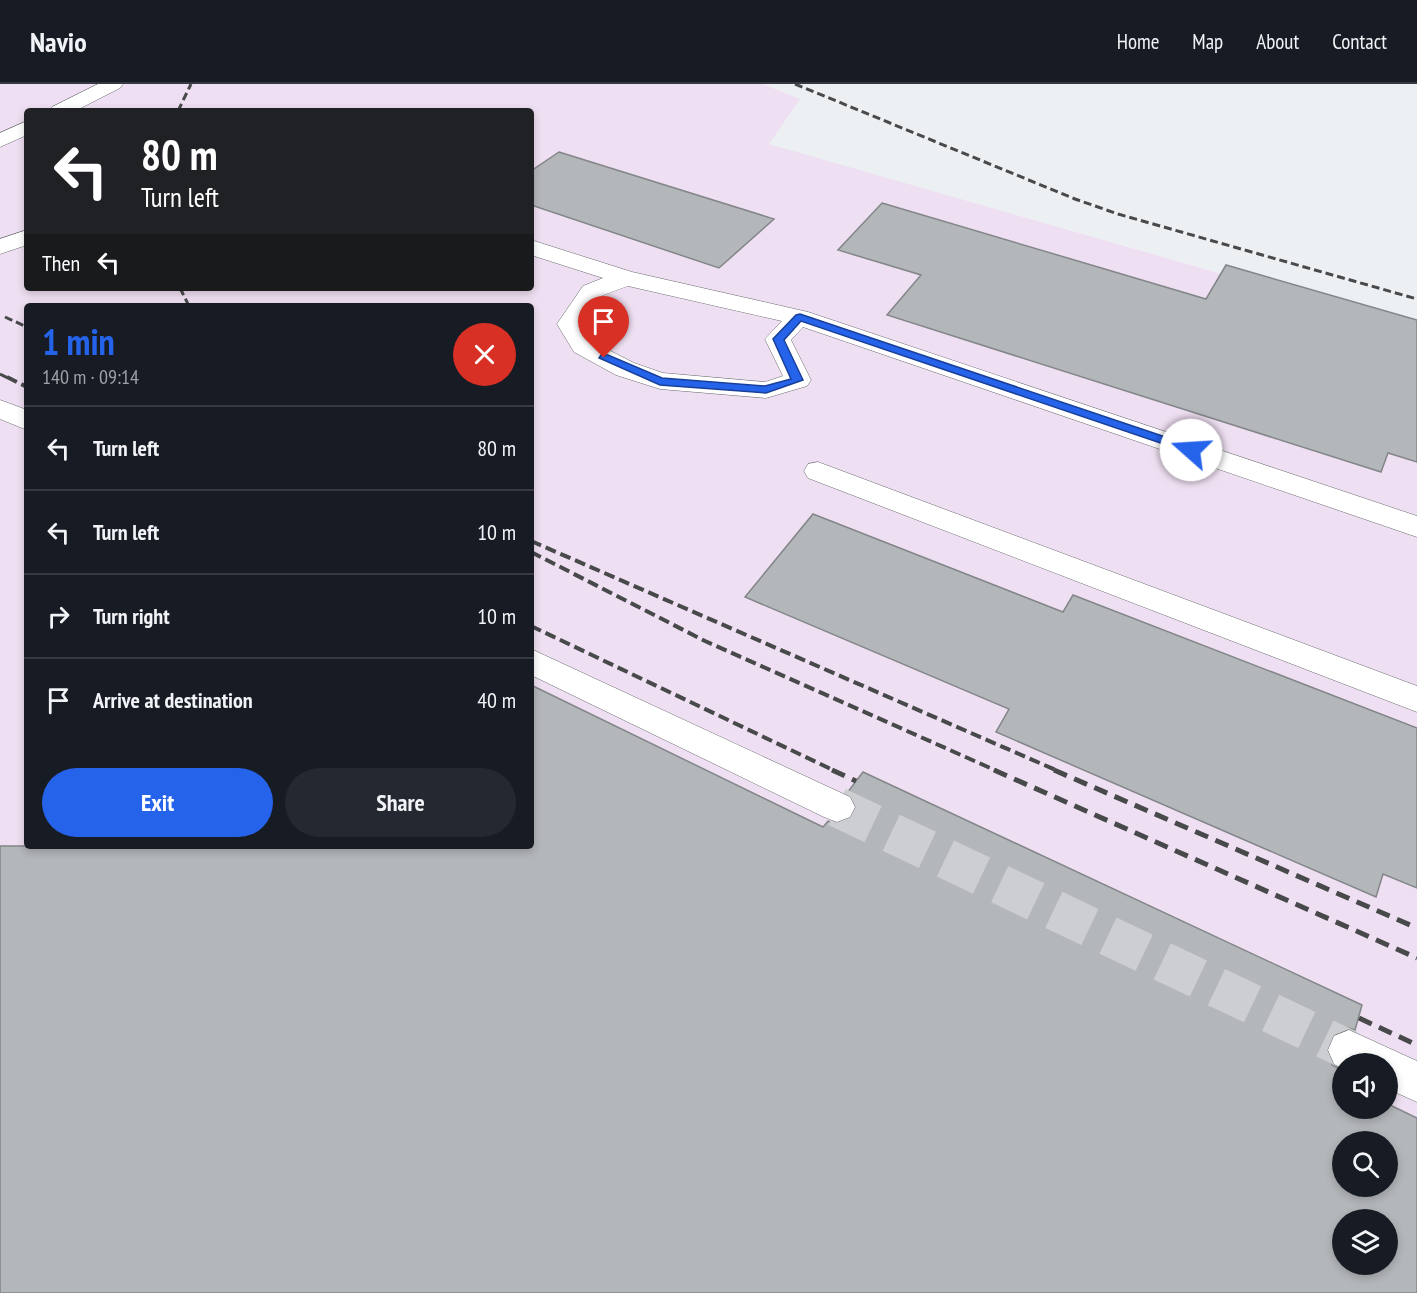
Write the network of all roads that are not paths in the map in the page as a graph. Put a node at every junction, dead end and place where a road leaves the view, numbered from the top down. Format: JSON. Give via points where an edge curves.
{"nodes":[{"id":1,"x":112,"y":84,"type":"edge"},
{"id":2,"x":65,"y":108,"type":"edge"},
{"id":3,"x":24,"y":129,"type":"edge"},
{"id":4,"x":0,"y":141,"type":"edge"},
{"id":5,"x":24,"y":238,"type":"edge"},
{"id":6,"x":0,"y":247,"type":"edge"},
{"id":7,"x":534,"y":248,"type":"edge"},
{"id":8,"x":626,"y":278,"type":"junction"},
{"id":9,"x":800,"y":317,"type":"junction"},
{"id":10,"x":0,"y":408,"type":"edge"},
{"id":11,"x":24,"y":420,"type":"edge"},
{"id":12,"x":818,"y":471,"type":"dead end"},
{"id":13,"x":1417,"y":528,"type":"edge"},
{"id":14,"x":534,"y":662,"type":"edge"},
{"id":15,"x":1417,"y":699,"type":"edge"},
{"id":16,"x":837,"y":807,"type":"tunnel mouth"},
{"id":17,"x":1398,"y":1073,"type":"edge"},
{"id":18,"x":1417,"y":1082,"type":"edge"}],
"edges":[{"from":1,"to":2,"type":"lane"},
{"from":3,"to":4,"type":"lane"},
{"from":5,"to":6,"type":"lane"},
{"from":7,"to":8,"type":"lane"},
{"from":8,"to":9,"type":"lane"},
{"from":8,"to":9,"type":"lane","via":[[592,291],[569,324],[583,347],[660,381],[766,390],[798,380],[778,339]]},
{"from":9,"to":13,"type":"lane"},
{"from":10,"to":11,"type":"lane"},
{"from":12,"to":15,"type":"lane"},
{"from":14,"to":16,"type":"lane"},
{"from":17,"to":18,"type":"lane"}]}
